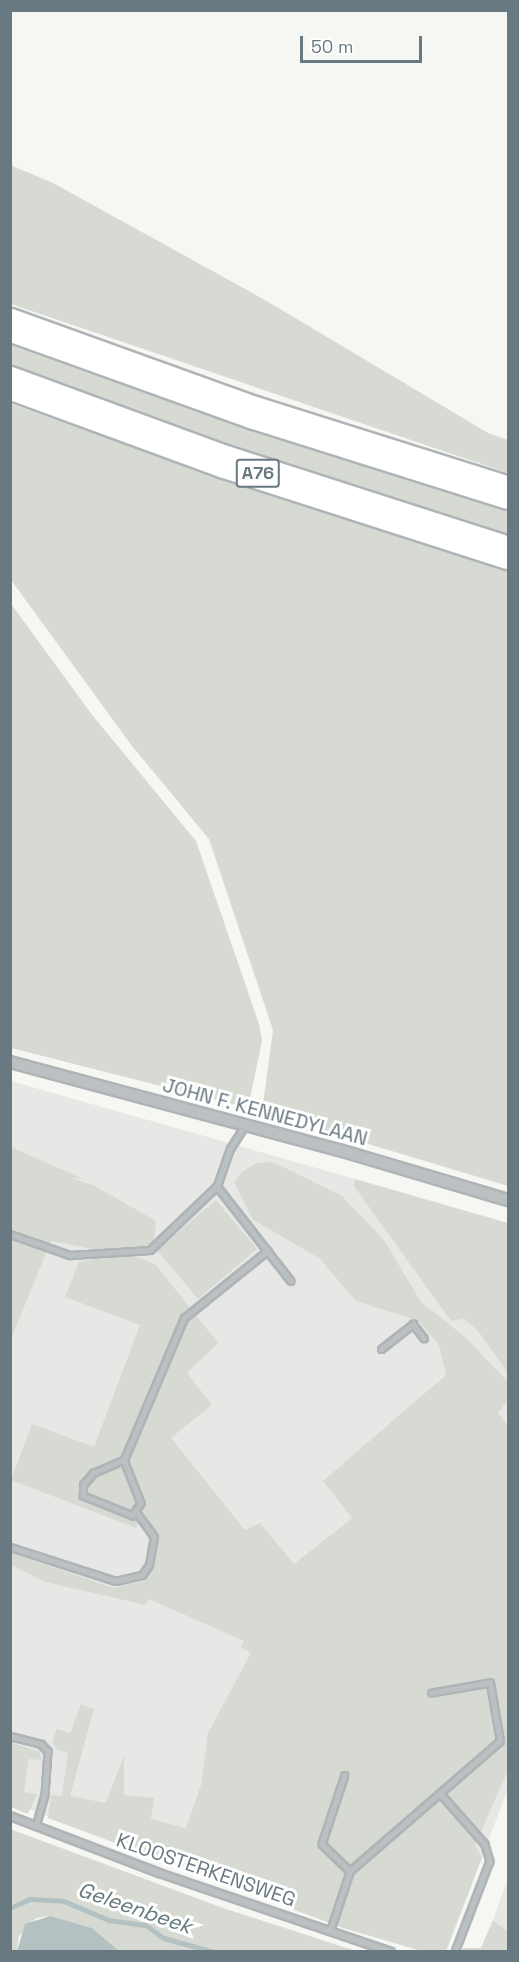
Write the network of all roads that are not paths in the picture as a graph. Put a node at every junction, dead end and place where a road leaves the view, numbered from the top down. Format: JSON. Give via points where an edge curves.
{"nodes":[{"id":1,"x":10,"y":325,"type":"edge"},
{"id":2,"x":10,"y":384,"type":"edge"},
{"id":3,"x":508,"y":493,"type":"edge"},
{"id":4,"x":508,"y":553,"type":"edge"},
{"id":5,"x":10,"y":1062,"type":"edge"},
{"id":6,"x":246,"y":1125,"type":"junction"},
{"id":7,"x":217,"y":1186,"type":"junction"},
{"id":8,"x":508,"y":1200,"type":"edge"},
{"id":9,"x":10,"y":1234,"type":"edge"},
{"id":10,"x":267,"y":1251,"type":"junction"},
{"id":11,"x":291,"y":1281,"type":"dead end"},
{"id":12,"x":424,"y":1338,"type":"dead end"},
{"id":13,"x":381,"y":1348,"type":"dead end"},
{"id":14,"x":124,"y":1460,"type":"junction"},
{"id":15,"x":136,"y":1512,"type":"junction"},
{"id":16,"x":10,"y":1547,"type":"edge"},
{"id":17,"x":432,"y":1693,"type":"dead end"},
{"id":18,"x":10,"y":1736,"type":"edge"},
{"id":19,"x":345,"y":1774,"type":"dead end"},
{"id":20,"x":440,"y":1793,"type":"junction"},
{"id":21,"x":10,"y":1816,"type":"edge"},
{"id":22,"x":36,"y":1826,"type":"junction"},
{"id":23,"x":350,"y":1871,"type":"junction"},
{"id":24,"x":330,"y":1931,"type":"junction"},
{"id":25,"x":391,"y":1952,"type":"edge"},
{"id":26,"x":455,"y":1952,"type":"edge"}],
"edges":[{"from":1,"to":3,"type":"highway","via":[[255,412]]},
{"from":2,"to":4,"type":"highway","number":"A76","via":[[225,462]]},
{"from":5,"to":6,"type":"street","name":"JOHN F. KENNEDYLAAN"},
{"from":6,"to":7,"type":"lane","via":[[230,1149]]},
{"from":6,"to":8,"type":"street","name":"JOHN F. KENNEDYLAAN"},
{"from":7,"to":9,"type":"lane","via":[[150,1250],[70,1255]]},
{"from":7,"to":10,"type":"lane"},
{"from":10,"to":11,"type":"lane"},
{"from":10,"to":14,"type":"lane","via":[[184,1318]]},
{"from":12,"to":13,"type":"lane","via":[[413,1324]]},
{"from":14,"to":15,"type":"lane","via":[[141,1503]]},
{"from":14,"to":15,"type":"lane","via":[[93,1473],[83,1485],[83,1496],[133,1516]]},
{"from":15,"to":16,"type":"lane","via":[[154,1537],[149,1565],[142,1575],[116,1581]]},
{"from":17,"to":20,"type":"lane","via":[[490,1683],[500,1742]]},
{"from":18,"to":22,"type":"lane","via":[[41,1744],[48,1751],[45,1794]]},
{"from":19,"to":23,"type":"lane","via":[[322,1844]]},
{"from":20,"to":23,"type":"lane"},
{"from":20,"to":26,"type":"lane","via":[[485,1844],[490,1861]]},
{"from":21,"to":22,"type":"street","name":"KLOOSTERKENSWEG"},
{"from":22,"to":24,"type":"street","name":"KLOOSTERKENSWEG"},
{"from":23,"to":24,"type":"lane"},
{"from":24,"to":25,"type":"street","name":"KLOOSTERKENSWEG"}]}
